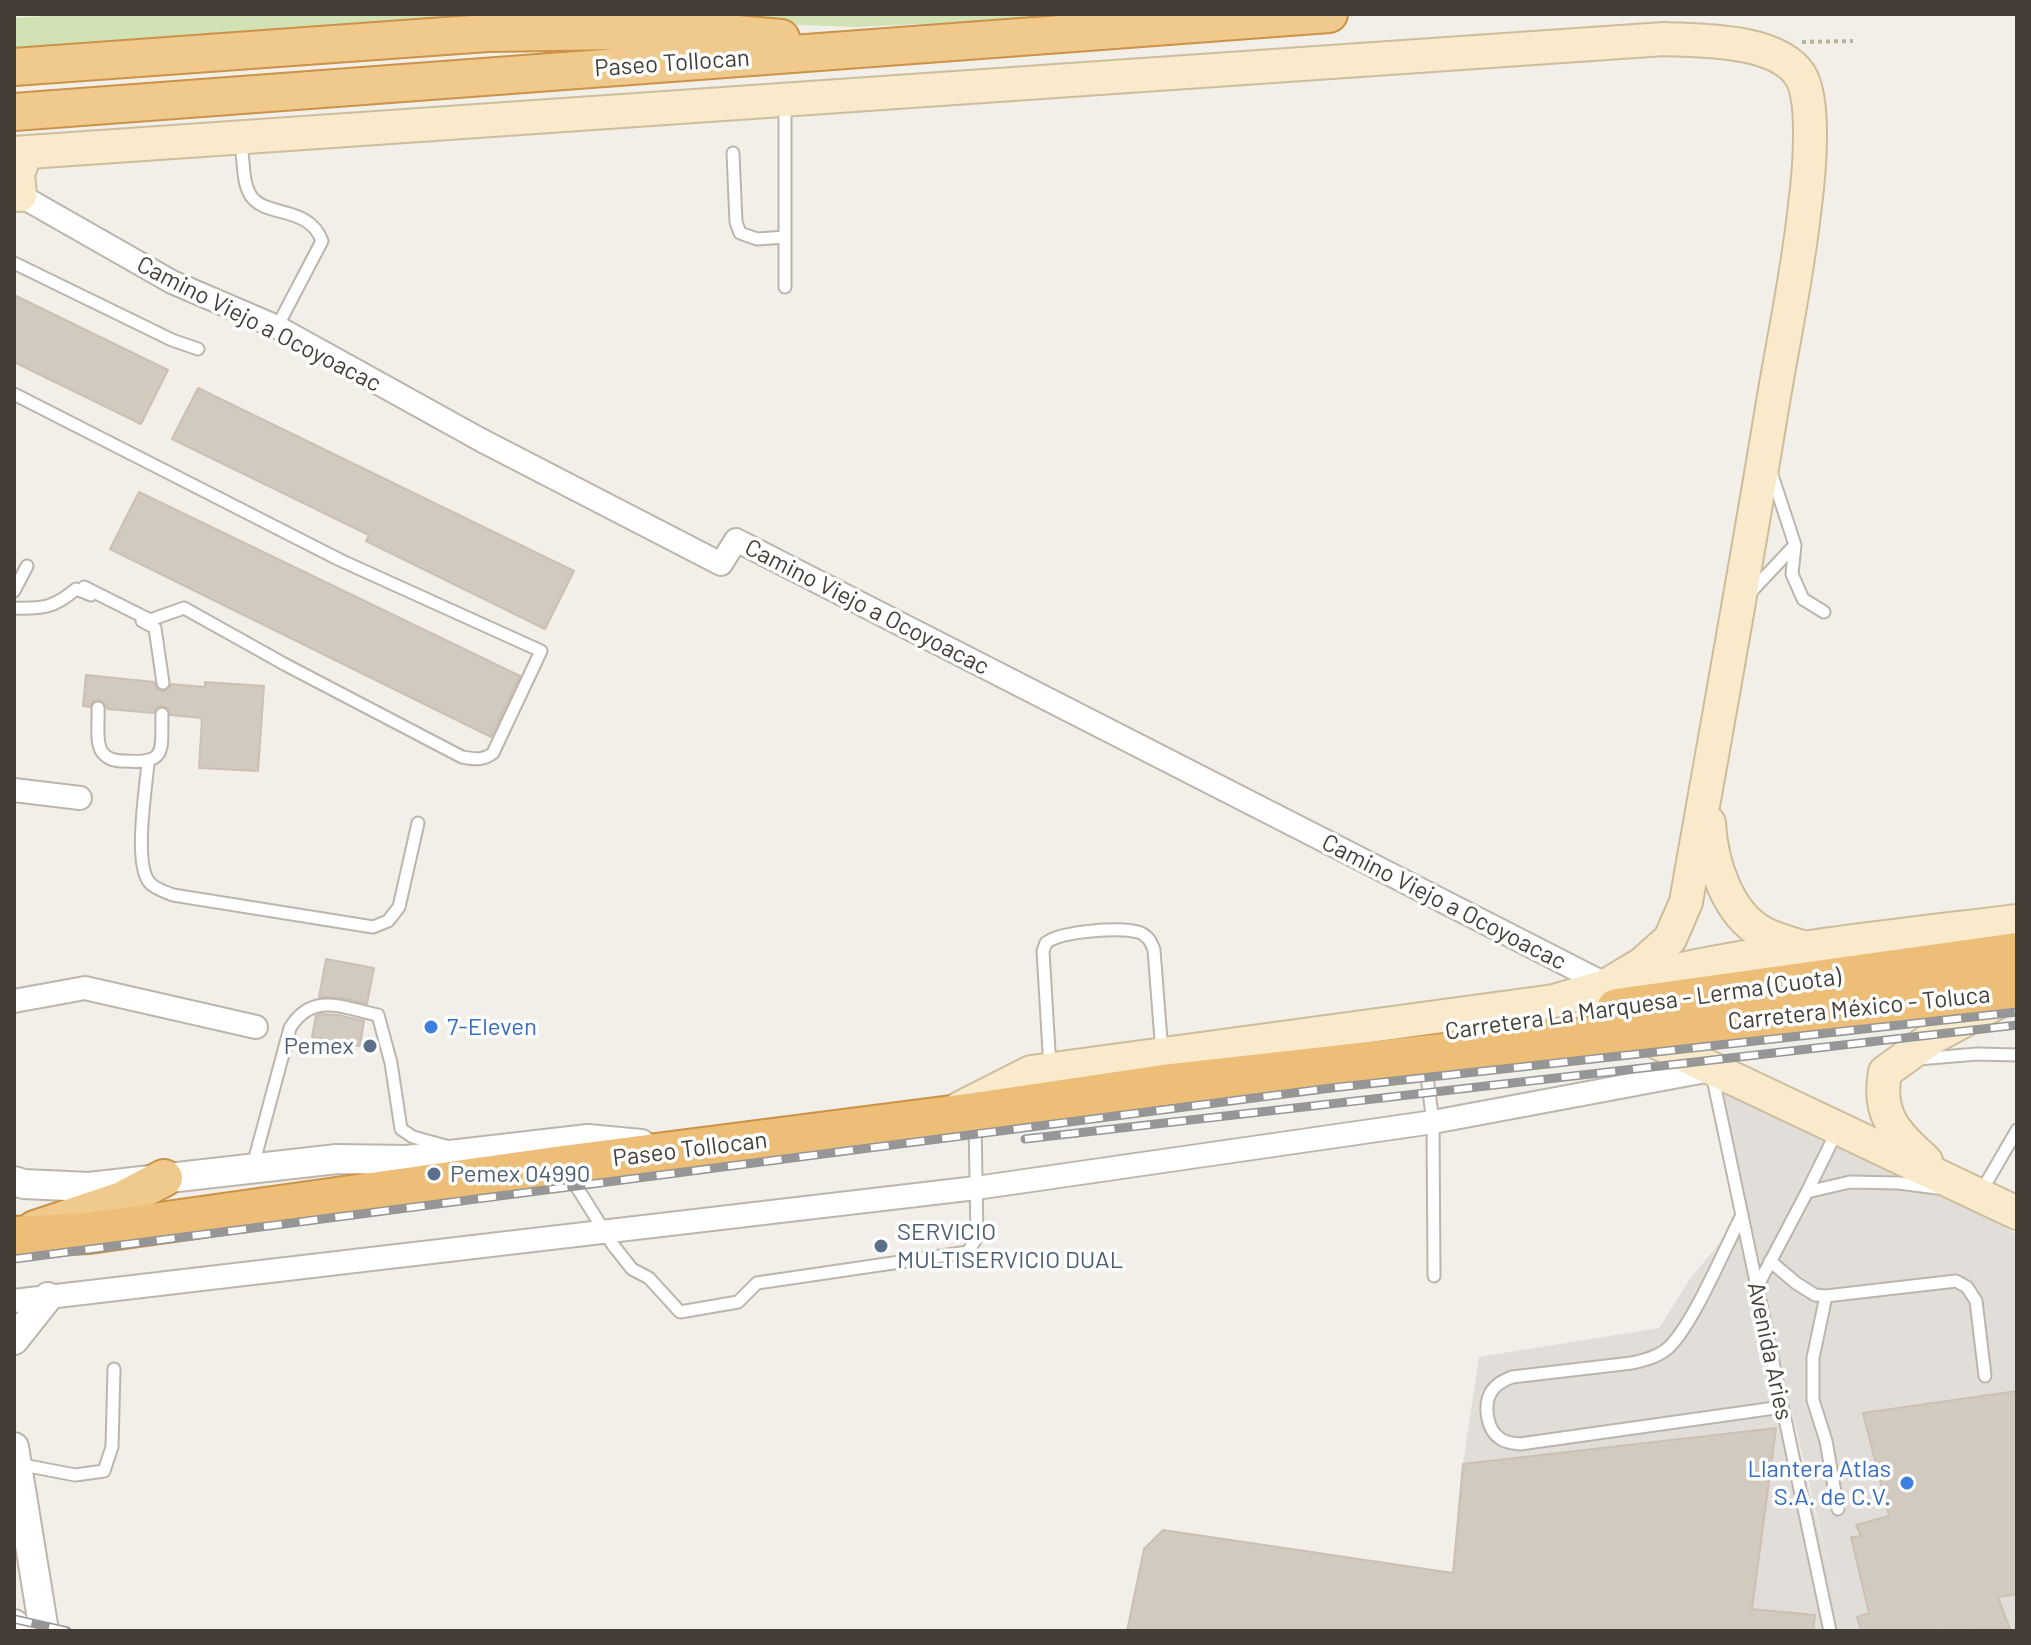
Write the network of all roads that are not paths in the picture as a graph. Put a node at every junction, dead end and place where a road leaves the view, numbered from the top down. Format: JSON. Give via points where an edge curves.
{"nodes":[{"id":1,"x":1329,"y":14,"type":"edge"},
{"id":2,"x":875,"y":46,"type":"junction"},
{"id":3,"x":14,"y":67,"type":"edge"},
{"id":4,"x":785,"y":99,"type":"junction"},
{"id":5,"x":14,"y":112,"type":"edge"},
{"id":6,"x":20,"y":153,"type":"edge"},
{"id":7,"x":242,"y":153,"type":"dead end"},
{"id":8,"x":733,"y":153,"type":"dead end"},
{"id":9,"x":17,"y":193,"type":"edge"},
{"id":10,"x":785,"y":237,"type":"junction"},
{"id":11,"x":14,"y":263,"type":"edge"},
{"id":12,"x":785,"y":287,"type":"dead end"},
{"id":13,"x":277,"y":327,"type":"junction"},
{"id":14,"x":198,"y":349,"type":"dead end"},
{"id":15,"x":14,"y":394,"type":"edge"},
{"id":16,"x":1765,"y":452,"type":"junction"},
{"id":17,"x":1795,"y":545,"type":"junction"},
{"id":18,"x":27,"y":566,"type":"dead end"},
{"id":19,"x":14,"y":591,"type":"edge"},
{"id":20,"x":85,"y":591,"type":"junction"},
{"id":21,"x":1740,"y":604,"type":"junction"},
{"id":22,"x":14,"y":608,"type":"edge"},
{"id":23,"x":1824,"y":612,"type":"dead end"},
{"id":24,"x":163,"y":683,"type":"dead end"},
{"id":25,"x":98,"y":708,"type":"dead end"},
{"id":26,"x":162,"y":714,"type":"dead end"},
{"id":27,"x":148,"y":763,"type":"junction"},
{"id":28,"x":1708,"y":787,"type":"junction"},
{"id":29,"x":14,"y":790,"type":"edge"},
{"id":30,"x":80,"y":798,"type":"dead end"},
{"id":31,"x":418,"y":823,"type":"dead end"},
{"id":32,"x":2017,"y":921,"type":"edge"},
{"id":33,"x":1802,"y":947,"type":"junction"},
{"id":34,"x":2017,"y":953,"type":"edge"},
{"id":35,"x":1607,"y":985,"type":"junction"},
{"id":36,"x":2017,"y":991,"type":"edge"},
{"id":37,"x":14,"y":1001,"type":"edge"},
{"id":38,"x":256,"y":1027,"type":"dead end"},
{"id":39,"x":1637,"y":1033,"type":"junction"},
{"id":40,"x":1162,"y":1054,"type":"junction"},
{"id":41,"x":2017,"y":1055,"type":"edge"},
{"id":42,"x":1425,"y":1058,"type":"junction"},
{"id":43,"x":1901,"y":1061,"type":"junction"},
{"id":44,"x":1050,"y":1069,"type":"junction"},
{"id":45,"x":1711,"y":1070,"type":"junction"},
{"id":46,"x":1272,"y":1072,"type":"junction"},
{"id":47,"x":959,"y":1115,"type":"junction"},
{"id":48,"x":1433,"y":1122,"type":"junction"},
{"id":49,"x":1838,"y":1128,"type":"junction"},
{"id":50,"x":2017,"y":1130,"type":"edge"},
{"id":51,"x":2012,"y":1146,"type":"edge"},
{"id":52,"x":689,"y":1149,"type":"junction"},
{"id":53,"x":486,"y":1152,"type":"junction"},
{"id":54,"x":563,"y":1166,"type":"junction"},
{"id":55,"x":252,"y":1169,"type":"junction"},
{"id":56,"x":1943,"y":1177,"type":"junction"},
{"id":57,"x":164,"y":1178,"type":"junction"},
{"id":58,"x":17,"y":1185,"type":"edge"},
{"id":59,"x":976,"y":1188,"type":"junction"},
{"id":60,"x":1807,"y":1192,"type":"junction"},
{"id":61,"x":1980,"y":1193,"type":"junction"},
{"id":62,"x":2017,"y":1213,"type":"edge"},
{"id":63,"x":1741,"y":1217,"type":"junction"},
{"id":64,"x":605,"y":1232,"type":"junction"},
{"id":65,"x":89,"y":1233,"type":"junction"},
{"id":66,"x":14,"y":1236,"type":"edge"},
{"id":67,"x":14,"y":1254,"type":"edge"},
{"id":68,"x":1770,"y":1261,"type":"junction"},
{"id":69,"x":1434,"y":1276,"type":"dead end"},
{"id":70,"x":1756,"y":1287,"type":"junction"},
{"id":71,"x":1826,"y":1296,"type":"junction"},
{"id":72,"x":48,"y":1297,"type":"junction"},
{"id":73,"x":14,"y":1301,"type":"edge"},
{"id":74,"x":14,"y":1340,"type":"edge"},
{"id":75,"x":114,"y":1369,"type":"dead end"},
{"id":76,"x":1985,"y":1376,"type":"dead end"},
{"id":77,"x":1782,"y":1407,"type":"junction"},
{"id":78,"x":16,"y":1455,"type":"edge"},
{"id":79,"x":1838,"y":1509,"type":"dead end"},
{"id":80,"x":14,"y":1624,"type":"edge"},
{"id":81,"x":19,"y":1631,"type":"edge"},
{"id":82,"x":44,"y":1631,"type":"edge"},
{"id":83,"x":1830,"y":1631,"type":"edge"}],
"edges":[{"from":1,"to":2,"type":"highway","name":"Paseo Tollocan"},
{"from":2,"to":3,"type":"highway","via":[[691,30],[487,33]]},
{"from":2,"to":5,"type":"highway","name":"Paseo Tollocan"},
{"from":4,"to":6,"type":"main road"},
{"from":4,"to":10,"type":"lane"},
{"from":4,"to":16,"type":"main road","via":[[1664,39],[1766,51],[1799,73],[1810,114],[1806,205]]},
{"from":6,"to":9,"type":"main road"},
{"from":7,"to":13,"type":"lane","via":[[250,196],[304,219],[322,241]]},
{"from":8,"to":10,"type":"lane","via":[[740,233],[757,239]]},
{"from":9,"to":13,"type":"street","name":"Camino Viejo a Ocoyoacac","via":[[172,282]]},
{"from":10,"to":12,"type":"lane"},
{"from":11,"to":14,"type":"lane"},
{"from":13,"to":35,"type":"street","name":"Camino Viejo a Ocoyoacac","via":[[721,564],[736,540]]},
{"from":15,"to":20,"type":"lane","via":[[340,560],[541,651],[493,753],[476,760],[184,608],[150,620]]},
{"from":16,"to":17,"type":"lane"},
{"from":16,"to":21,"type":"main road"},
{"from":17,"to":21,"type":"lane"},
{"from":17,"to":23,"type":"lane","via":[[1792,574],[1803,599]]},
{"from":18,"to":19,"type":"lane"},
{"from":20,"to":22,"type":"lane","via":[[60,604]]},
{"from":20,"to":24,"type":"lane","via":[[155,628]]},
{"from":21,"to":28,"type":"main road"},
{"from":25,"to":27,"type":"lane","via":[[104,755]]},
{"from":26,"to":27,"type":"lane","via":[[161,749]]},
{"from":27,"to":31,"type":"lane","via":[[143,870],[151,884],[173,895],[373,927],[388,921],[399,907]]},
{"from":28,"to":33,"type":"main road","via":[[1710,838],[1732,903],[1761,932]]},
{"from":28,"to":35,"type":"main road","via":[[1686,902],[1670,939]]},
{"from":29,"to":30,"type":"street"},
{"from":32,"to":33,"type":"main road"},
{"from":33,"to":35,"type":"main road"},
{"from":34,"to":46,"type":"highway","name":"Carretera La Marquesa - Lerma (Cuota)","via":[[1379,1041]]},
{"from":35,"to":40,"type":"main road","via":[[1554,1001]]},
{"from":36,"to":39,"type":"highway","name":"Carretera México - Toluca"},
{"from":36,"to":43,"type":"main road"},
{"from":37,"to":38,"type":"street","via":[[85,988]]},
{"from":39,"to":42,"type":"highway","name":"Carretera México - Toluca"},
{"from":39,"to":45,"type":"main road"},
{"from":40,"to":44,"type":"main road"},
{"from":40,"to":44,"type":"lane","via":[[1151,940],[1125,931],[1061,935],[1043,951]]},
{"from":41,"to":43,"type":"lane"},
{"from":42,"to":46,"type":"highway","name":"Carretera México - Toluca"},
{"from":42,"to":48,"type":"lane"},
{"from":43,"to":56,"type":"main road","via":[[1885,1072],[1881,1093],[1888,1122]]},
{"from":44,"to":47,"type":"main road","via":[[1031,1072]]},
{"from":45,"to":48,"type":"street"},
{"from":45,"to":49,"type":"main road"},
{"from":45,"to":63,"type":"lane","name":"Avenida Aries"},
{"from":46,"to":47,"type":"highway","name":"Paseo Tollocan"},
{"from":47,"to":52,"type":"highway","name":"Paseo Tollocan"},
{"from":47,"to":59,"type":"lane"},
{"from":48,"to":59,"type":"street"},
{"from":48,"to":69,"type":"lane"},
{"from":49,"to":56,"type":"main road"},
{"from":49,"to":60,"type":"lane"},
{"from":50,"to":51,"type":"lane"},
{"from":51,"to":61,"type":"lane"},
{"from":52,"to":53,"type":"street","via":[[588,1139]]},
{"from":52,"to":54,"type":"highway","name":"Paseo Tollocan"},
{"from":53,"to":55,"type":"street"},
{"from":53,"to":55,"type":"lane","via":[[437,1145],[401,1129],[378,1015],[315,1005],[298,1015],[290,1028]]},
{"from":54,"to":64,"type":"lane"},
{"from":54,"to":65,"type":"highway","name":"Paseo Tollocan"},
{"from":55,"to":57,"type":"street"},
{"from":56,"to":61,"type":"main road"},
{"from":57,"to":58,"type":"street","via":[[89,1187]]},
{"from":57,"to":66,"type":"highway","via":[[122,1200]]},
{"from":59,"to":64,"type":"street"},
{"from":59,"to":64,"type":"lane","via":[[977,1237],[968,1252],[757,1283],[738,1302],[680,1312],[649,1278],[632,1269]]},
{"from":60,"to":61,"type":"lane","via":[[1850,1182]]},
{"from":60,"to":68,"type":"lane"},
{"from":61,"to":62,"type":"main road"},
{"from":63,"to":70,"type":"lane","name":"Avenida Aries"},
{"from":63,"to":77,"type":"lane","via":[[1668,1348],[1632,1363],[1512,1377],[1489,1395],[1486,1416],[1494,1434],[1520,1444]]},
{"from":64,"to":72,"type":"street"},
{"from":65,"to":66,"type":"highway","name":"Paseo Tollocan"},
{"from":65,"to":67,"type":"highway"},
{"from":68,"to":70,"type":"lane"},
{"from":68,"to":71,"type":"lane","via":[[1815,1295]]},
{"from":70,"to":77,"type":"lane","name":"Avenida Aries"},
{"from":71,"to":76,"type":"lane","via":[[1956,1281],[1976,1301]]},
{"from":71,"to":79,"type":"lane","via":[[1813,1358],[1813,1400]]},
{"from":72,"to":73,"type":"street"},
{"from":72,"to":74,"type":"street"},
{"from":75,"to":78,"type":"lane","via":[[112,1447],[104,1471],[75,1475]]},
{"from":77,"to":83,"type":"lane","name":"Avenida Aries"},
{"from":78,"to":82,"type":"street"},
{"from":80,"to":81,"type":"street"}]}
